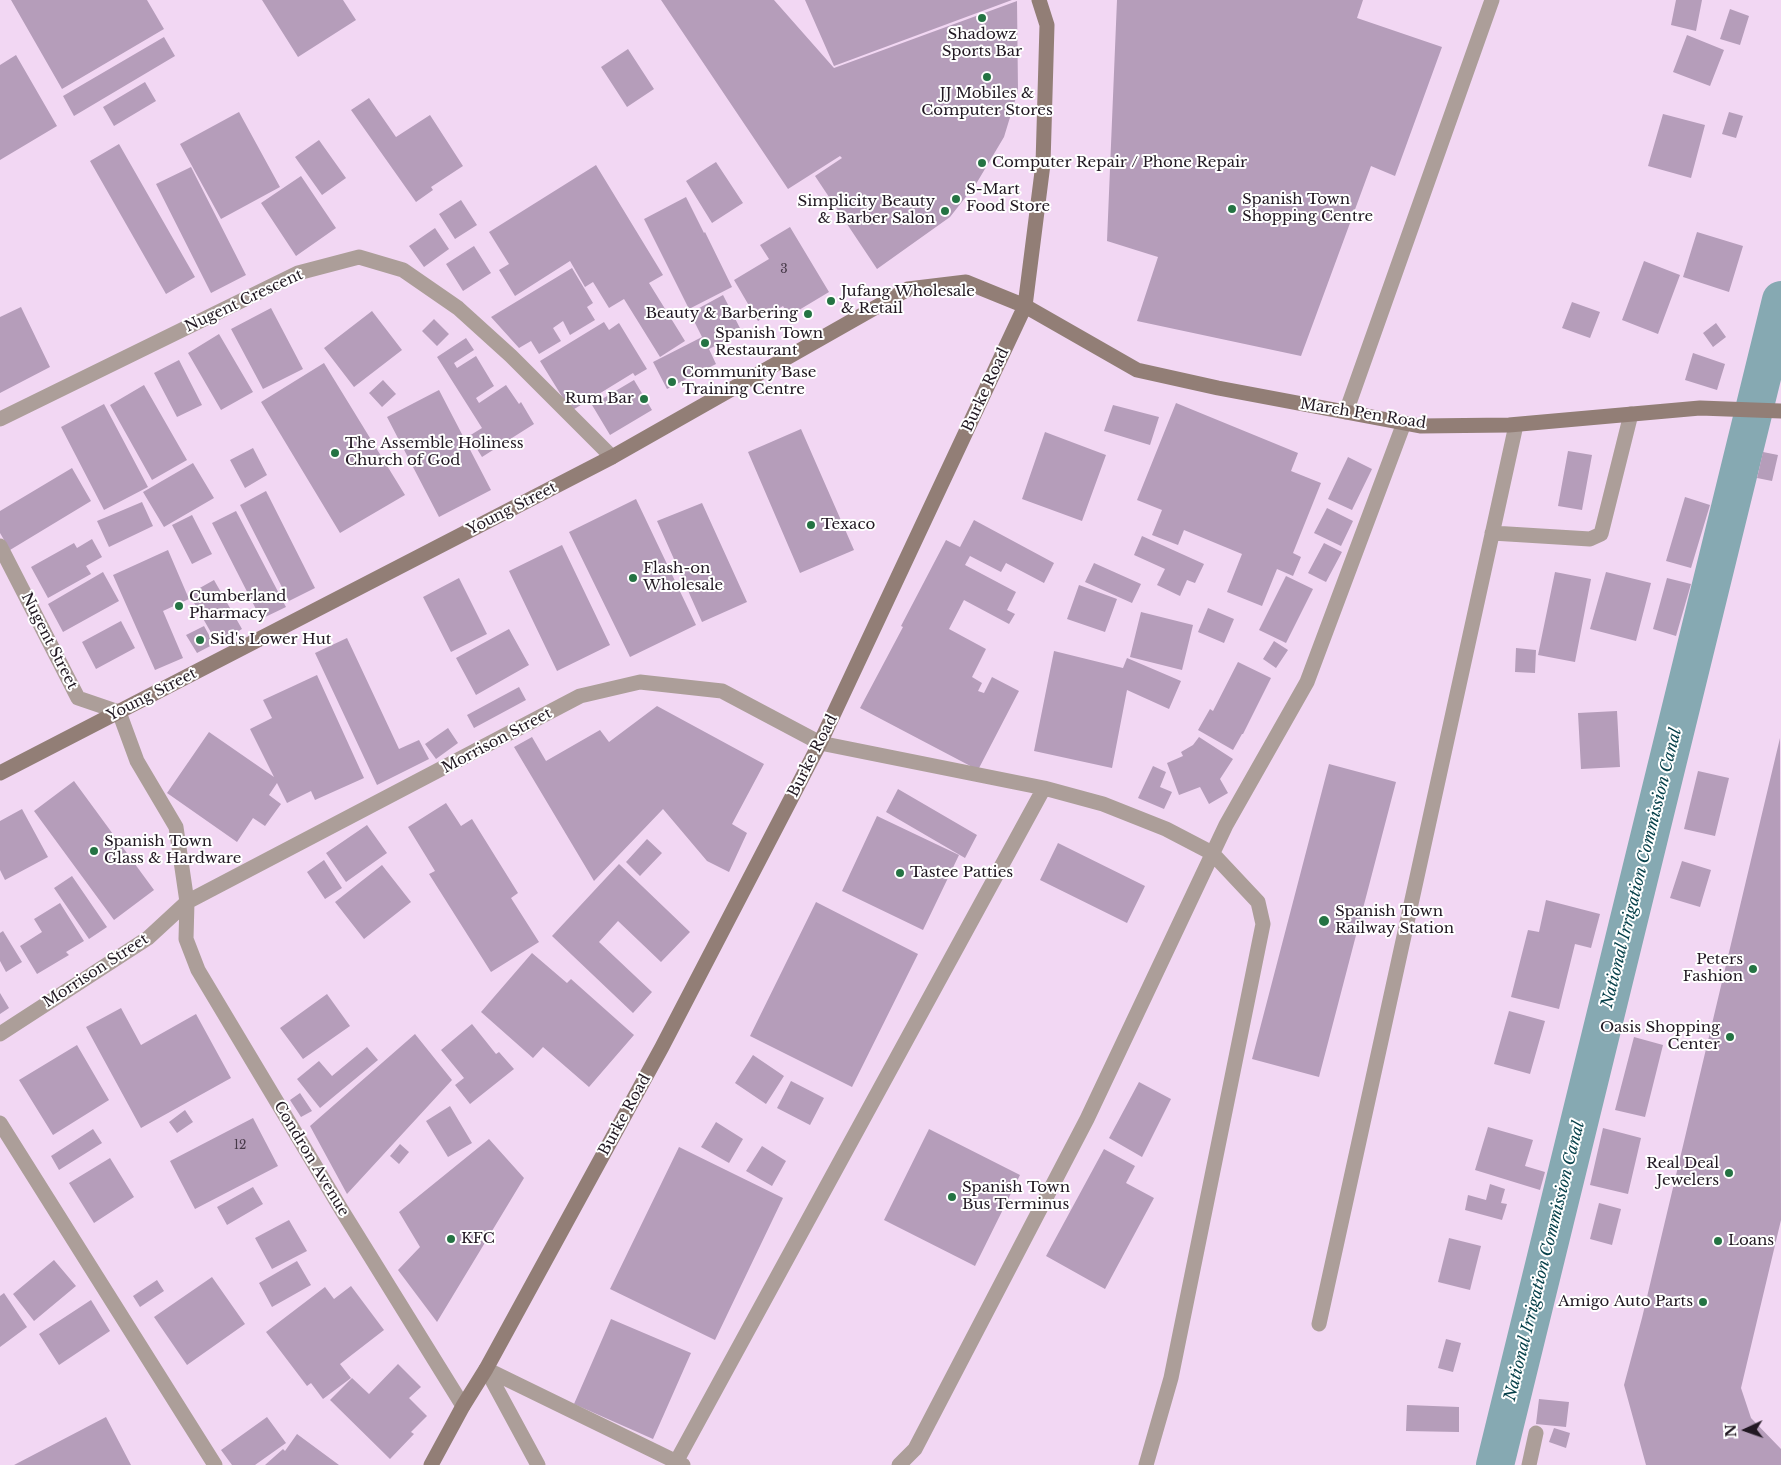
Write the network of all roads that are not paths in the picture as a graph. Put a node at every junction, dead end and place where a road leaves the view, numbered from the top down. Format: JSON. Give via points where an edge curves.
{"nodes":[{"id":1,"x":1039,"y":0,"type":"edge"},
{"id":2,"x":1492,"y":0,"type":"edge"},
{"id":3,"x":1025,"y":306,"type":"junction"},
{"id":4,"x":1781,"y":411,"type":"edge"},
{"id":5,"x":1346,"y":412,"type":"junction"},
{"id":6,"x":1631,"y":414,"type":"junction"},
{"id":7,"x":0,"y":419,"type":"edge"},
{"id":8,"x":1404,"y":422,"type":"junction"},
{"id":9,"x":1516,"y":424,"type":"junction"},
{"id":10,"x":612,"y":457,"type":"junction"},
{"id":11,"x":1492,"y":533,"type":"junction"},
{"id":12,"x":0,"y":546,"type":"edge"},
{"id":13,"x":119,"y":712,"type":"junction"},
{"id":14,"x":820,"y":744,"type":"junction"},
{"id":15,"x":0,"y":773,"type":"edge"},
{"id":16,"x":1044,"y":788,"type":"junction"},
{"id":17,"x":1212,"y":853,"type":"junction"},
{"id":18,"x":187,"y":902,"type":"junction"},
{"id":19,"x":0,"y":1034,"type":"edge"},
{"id":20,"x":0,"y":1123,"type":"edge"},
{"id":21,"x":1319,"y":1324,"type":"dead end"},
{"id":22,"x":486,"y":1369,"type":"junction"},
{"id":23,"x":463,"y":1406,"type":"junction"},
{"id":24,"x":1536,"y":1433,"type":"dead end"},
{"id":25,"x":679,"y":1463,"type":"edge"},
{"id":26,"x":215,"y":1465,"type":"edge"},
{"id":27,"x":431,"y":1465,"type":"edge"},
{"id":28,"x":538,"y":1465,"type":"edge"},
{"id":29,"x":898,"y":1465,"type":"edge"},
{"id":30,"x":1146,"y":1465,"type":"edge"},
{"id":31,"x":1529,"y":1465,"type":"edge"}],
"edges":[{"from":1,"to":3,"type":"street","name":"Burke Road","via":[[1047,26],[1043,164]]},
{"from":2,"to":5,"type":"street"},
{"from":3,"to":5,"type":"street","name":"March Pen Road","via":[[1137,370]]},
{"from":3,"to":10,"type":"street","name":"Young Street","via":[[966,282],[908,289]]},
{"from":3,"to":14,"type":"street","name":"Burke Road"},
{"from":4,"to":6,"type":"street","name":"March Pen Road","via":[[1700,408]]},
{"from":5,"to":8,"type":"street","name":"March Pen Road"},
{"from":6,"to":9,"type":"street","name":"March Pen Road"},
{"from":6,"to":11,"type":"street","via":[[1601,534],[1590,539]]},
{"from":7,"to":10,"type":"street","name":"Nugent Crescent","via":[[298,273],[359,257],[404,270],[458,308]]},
{"from":8,"to":9,"type":"street","name":"March Pen Road","via":[[1420,426]]},
{"from":8,"to":17,"type":"street","via":[[1307,682]]},
{"from":9,"to":11,"type":"street"},
{"from":10,"to":13,"type":"street","name":"Young Street"},
{"from":11,"to":21,"type":"street"},
{"from":12,"to":13,"type":"street","name":"Nugent Street","via":[[78,698]]},
{"from":13,"to":15,"type":"street","name":"Young Street"},
{"from":13,"to":18,"type":"street","via":[[137,761],[176,827]]},
{"from":14,"to":16,"type":"street","name":"Morrison Street"},
{"from":14,"to":18,"type":"street","name":"Morrison Street","via":[[722,691],[640,682],[580,696]]},
{"from":14,"to":22,"type":"street","name":"Burke Road","via":[[662,1047]]},
{"from":16,"to":17,"type":"street","name":"Morrison Street","via":[[1103,804],[1166,829]]},
{"from":16,"to":25,"type":"street"},
{"from":17,"to":29,"type":"street","via":[[1087,1119],[915,1449]]},
{"from":17,"to":30,"type":"street","name":"Morrison Street","via":[[1258,902],[1263,924],[1170,1378]]},
{"from":18,"to":19,"type":"street","name":"Morrison Street","via":[[148,938]]},
{"from":18,"to":23,"type":"street","name":"Condron Avenue","via":[[186,939],[198,970]]},
{"from":20,"to":26,"type":"street"},
{"from":22,"to":23,"type":"street","name":"Burke Road"},
{"from":22,"to":25,"type":"street"},
{"from":22,"to":28,"type":"street"},
{"from":23,"to":27,"type":"street","name":"Burke Road"},
{"from":24,"to":31,"type":"street"}]}
